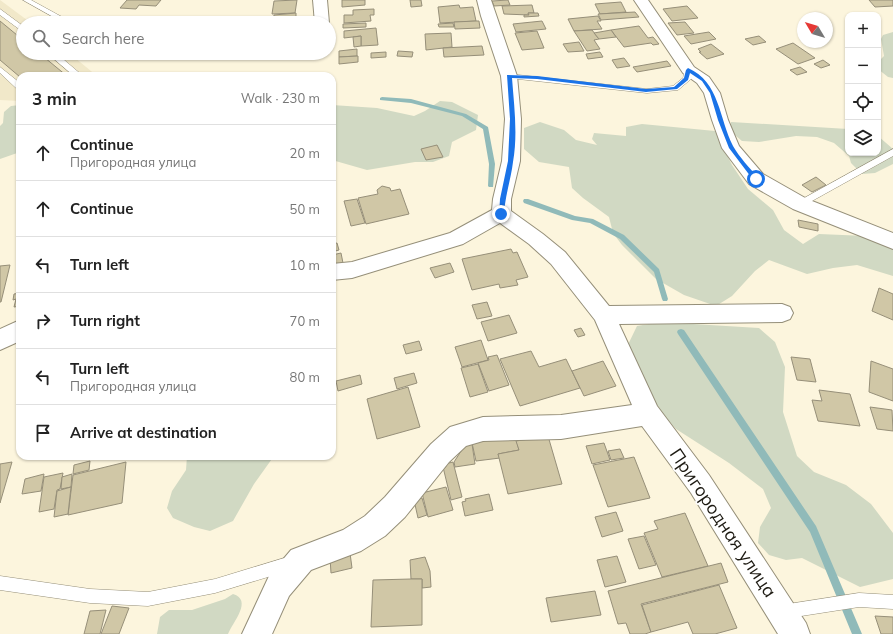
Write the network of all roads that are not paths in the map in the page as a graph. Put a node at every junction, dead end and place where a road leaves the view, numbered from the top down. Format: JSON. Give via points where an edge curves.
{"nodes":[{"id":1,"x":26,"y":0,"type":"edge"},
{"id":2,"x":320,"y":0,"type":"edge"},
{"id":3,"x":484,"y":0,"type":"edge"},
{"id":4,"x":641,"y":0,"type":"edge"},
{"id":5,"x":0,"y":11,"type":"edge"},
{"id":6,"x":57,"y":16,"type":"edge"},
{"id":7,"x":321,"y":16,"type":"edge"},
{"id":8,"x":16,"y":24,"type":"edge"},
{"id":9,"x":60,"y":60,"type":"edge"},
{"id":10,"x":0,"y":69,"type":"edge"},
{"id":11,"x":688,"y":70,"type":"junction"},
{"id":12,"x":74,"y":72,"type":"edge"},
{"id":13,"x":509,"y":76,"type":"junction"},
{"id":14,"x":16,"y":83,"type":"edge"},
{"id":15,"x":893,"y":152,"type":"edge"},
{"id":16,"x":800,"y":204,"type":"junction"},
{"id":17,"x":501,"y":214,"type":"junction"},
{"id":18,"x":893,"y":241,"type":"edge"},
{"id":19,"x":336,"y":272,"type":"edge"},
{"id":20,"x":782,"y":314,"type":"dead end"},
{"id":21,"x":604,"y":315,"type":"junction"},
{"id":22,"x":16,"y":327,"type":"edge"},
{"id":23,"x":0,"y":329,"type":"edge"},
{"id":24,"x":16,"y":332,"type":"edge"},
{"id":25,"x":0,"y":340,"type":"edge"},
{"id":26,"x":648,"y":414,"type":"junction"},
{"id":27,"x":301,"y":560,"type":"junction"},
{"id":28,"x":0,"y":583,"type":"edge"},
{"id":29,"x":893,"y":602,"type":"edge"},
{"id":30,"x":782,"y":612,"type":"junction"},
{"id":31,"x":257,"y":634,"type":"edge"},
{"id":32,"x":795,"y":634,"type":"edge"}],
"edges":[{"from":1,"to":6,"type":"lane"},
{"from":2,"to":7,"type":"street"},
{"from":3,"to":13,"type":"street"},
{"from":4,"to":11,"type":"street"},
{"from":5,"to":8,"type":"lane"},
{"from":9,"to":12,"type":"lane"},
{"from":10,"to":14,"type":"lane"},
{"from":11,"to":13,"type":"lane","via":[[687,79],[675,88],[646,91]]},
{"from":11,"to":16,"type":"street","via":[[703,80],[712,93],[731,148],[756,179]]},
{"from":13,"to":17,"type":"street","via":[[513,119],[511,161]]},
{"from":15,"to":16,"type":"lane"},
{"from":16,"to":18,"type":"street"},
{"from":17,"to":19,"type":"street","via":[[456,239],[352,270]]},
{"from":17,"to":21,"type":"street","name":"Пригородная улица","via":[[558,258]]},
{"from":20,"to":21,"type":"street"},
{"from":21,"to":26,"type":"street","name":"Пригородная улица"},
{"from":22,"to":23,"type":"street"},
{"from":24,"to":25,"type":"street"},
{"from":26,"to":27,"type":"street","via":[[561,427],[483,429],[459,436],[440,453],[395,507],[374,526],[351,541]]},
{"from":26,"to":30,"type":"street","name":"Пригородная улица","via":[[700,484]]},
{"from":27,"to":28,"type":"lane","via":[[215,586],[148,599],[90,596]]},
{"from":27,"to":31,"type":"street","via":[[279,586]]},
{"from":29,"to":30,"type":"lane","via":[[859,600]]},
{"from":30,"to":32,"type":"street","name":"Пригородная улица"}]}
